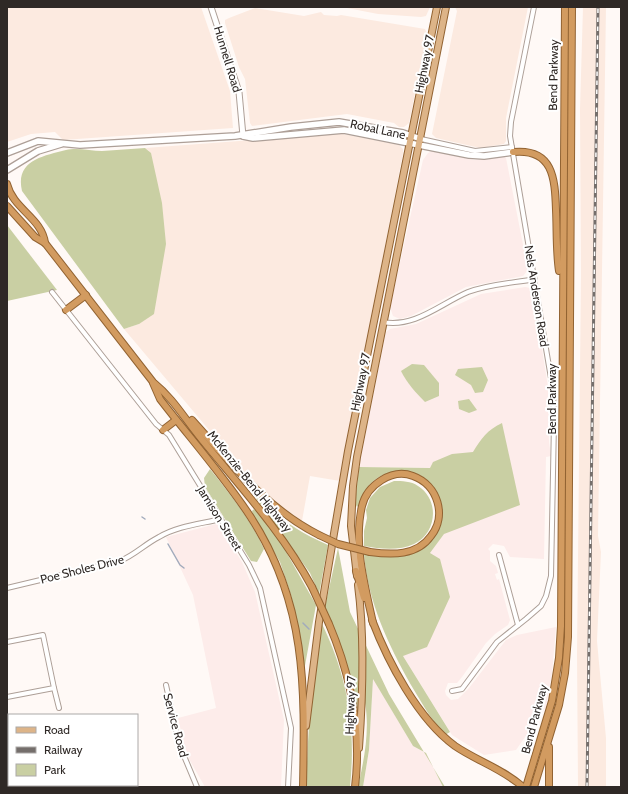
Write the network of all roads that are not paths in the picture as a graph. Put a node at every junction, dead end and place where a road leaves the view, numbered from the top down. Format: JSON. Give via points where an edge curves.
{"nodes":[{"id":1,"x":211,"y":7,"type":"edge"},
{"id":2,"x":437,"y":7,"type":"edge"},
{"id":3,"x":446,"y":7,"type":"edge"},
{"id":4,"x":534,"y":7,"type":"edge"},
{"id":5,"x":565,"y":7,"type":"edge"},
{"id":6,"x":572,"y":7,"type":"edge"},
{"id":7,"x":243,"y":136,"type":"junction"},
{"id":8,"x":411,"y":136,"type":"junction"},
{"id":9,"x":421,"y":142,"type":"junction"},
{"id":10,"x":410,"y":143,"type":"junction"},
{"id":11,"x":62,"y":144,"type":"junction"},
{"id":12,"x":512,"y":149,"type":"junction"},
{"id":13,"x":7,"y":153,"type":"edge"},
{"id":14,"x":7,"y":170,"type":"edge"},
{"id":15,"x":7,"y":184,"type":"edge"},
{"id":16,"x":7,"y":206,"type":"edge"},
{"id":17,"x":45,"y":243,"type":"junction"},
{"id":18,"x":535,"y":279,"type":"junction"},
{"id":19,"x":52,"y":292,"type":"dead end"},
{"id":20,"x":86,"y":295,"type":"junction"},
{"id":21,"x":563,"y":295,"type":"junction"},
{"id":22,"x":66,"y":310,"type":"junction"},
{"id":23,"x":375,"y":320,"type":"junction"},
{"id":24,"x":383,"y":322,"type":"junction"},
{"id":25,"x":152,"y":382,"type":"junction"},
{"id":26,"x":168,"y":394,"type":"junction"},
{"id":27,"x":369,"y":394,"type":"junction"},
{"id":28,"x":176,"y":420,"type":"junction"},
{"id":29,"x":163,"y":430,"type":"junction"},
{"id":30,"x":221,"y":519,"type":"junction"},
{"id":31,"x":499,"y":555,"type":"dead end"},
{"id":32,"x":356,"y":571,"type":"junction"},
{"id":33,"x":7,"y":588,"type":"edge"},
{"id":34,"x":373,"y":623,"type":"junction"},
{"id":35,"x":518,"y":625,"type":"junction"},
{"id":36,"x":7,"y":642,"type":"edge"},
{"id":37,"x":166,"y":685,"type":"dead end"},
{"id":38,"x":54,"y":688,"type":"junction"},
{"id":39,"x":452,"y":691,"type":"dead end"},
{"id":40,"x":7,"y":697,"type":"edge"},
{"id":41,"x":59,"y":708,"type":"dead end"},
{"id":42,"x":550,"y":740,"type":"junction"},
{"id":43,"x":303,"y":743,"type":"junction"},
{"id":44,"x":358,"y":765,"type":"junction"},
{"id":45,"x":197,"y":787,"type":"edge"},
{"id":46,"x":288,"y":787,"type":"edge"},
{"id":47,"x":302,"y":787,"type":"edge"},
{"id":48,"x":355,"y":787,"type":"edge"},
{"id":49,"x":523,"y":787,"type":"edge"},
{"id":50,"x":526,"y":787,"type":"edge"},
{"id":51,"x":534,"y":787,"type":"edge"},
{"id":52,"x":549,"y":787,"type":"edge"}],
"edges":[{"from":1,"to":7,"type":"street","name":"Hunnell Road","via":[[238,86]]},
{"from":2,"to":8,"type":"main road","name":"Highway 97"},
{"from":3,"to":9,"type":"main road","name":"Highway 97"},
{"from":4,"to":12,"type":"street","name":"Nels Anderson Road","via":[[511,122]]},
{"from":5,"to":21,"type":"highway","name":"Bend Parkway"},
{"from":6,"to":42,"type":"highway","name":"Bend Parkway","via":[[568,636],[565,673]]},
{"from":7,"to":8,"type":"main road","name":"Robal Lane","via":[[339,122]]},
{"from":7,"to":10,"type":"main road","name":"Robal Lane","via":[[253,138],[344,130]]},
{"from":7,"to":11,"type":"main road","name":"Robal Lane"},
{"from":8,"to":9,"type":"main road","name":"Robal Lane"},
{"from":8,"to":10,"type":"main road","name":"Highway 97"},
{"from":9,"to":10,"type":"main road","name":"Robal Lane"},
{"from":9,"to":12,"type":"main road","name":"Robal Lane","via":[[474,156]]},
{"from":9,"to":24,"type":"main road","name":"Highway 97"},
{"from":10,"to":23,"type":"main road","name":"Highway 97"},
{"from":11,"to":13,"type":"main road","name":"Robal Lane","via":[[38,141]]},
{"from":11,"to":14,"type":"main road","name":"Robal Lane","via":[[38,151]]},
{"from":12,"to":18,"type":"street","name":"Nels Anderson Road"},
{"from":12,"to":21,"type":"highway","via":[[535,154],[548,165],[553,176]]},
{"from":15,"to":17,"type":"highway","name":"McKenzie-Bend Highway","via":[[12,197],[44,231]]},
{"from":16,"to":17,"type":"highway","name":"McKenzie-Bend Highway","via":[[35,237]]},
{"from":17,"to":20,"type":"highway","name":"McKenzie-Bend Highway"},
{"from":18,"to":24,"type":"street","via":[[468,292],[409,321]]},
{"from":18,"to":35,"type":"street","name":"Nels Anderson Road","via":[[553,390],[551,576],[546,596],[540,606]]},
{"from":19,"to":22,"type":"street","name":"Jamison Street"},
{"from":20,"to":22,"type":"highway"},
{"from":20,"to":25,"type":"highway","name":"McKenzie-Bend Highway"},
{"from":21,"to":50,"type":"highway","name":"Bend Parkway","via":[[560,642],[552,702]]},
{"from":22,"to":29,"type":"street","name":"Jamison Street"},
{"from":23,"to":27,"type":"main road","via":[[378,325],[370,366]]},
{"from":23,"to":43,"type":"main road","name":"Highway 97","via":[[348,451],[319,622]]},
{"from":24,"to":27,"type":"main road","name":"Highway 97"},
{"from":25,"to":26,"type":"highway","name":"McKenzie-Bend Highway"},
{"from":25,"to":28,"type":"highway","name":"McKenzie-Bend Highway","via":[[160,399]]},
{"from":26,"to":34,"type":"highway","bridge":true,"via":[[262,495],[289,518],[338,544],[370,552],[384,554],[404,553],[421,546],[432,535],[439,521],[439,508],[432,492],[423,481],[408,475],[386,478],[368,492],[362,505],[360,521],[361,556]]},
{"from":26,"to":44,"type":"highway","name":"McKenzie-Bend Highway","bridge":true,"via":[[274,527],[294,555],[312,588],[342,658],[353,698]]},
{"from":27,"to":32,"type":"main road","name":"Highway 97","via":[[352,493],[352,538]]},
{"from":28,"to":29,"type":"highway"},
{"from":28,"to":43,"type":"highway","name":"McKenzie-Bend Highway","via":[[251,517],[269,548],[285,584],[301,655]]},
{"from":29,"to":30,"type":"street","name":"Jamison Street","via":[[169,435]]},
{"from":30,"to":33,"type":"street","name":"Poe Sholes Drive","via":[[167,532],[136,554],[120,561]]},
{"from":30,"to":46,"type":"street","name":"Jamison Street","via":[[255,576],[264,606],[291,728]]},
{"from":31,"to":35,"type":"street"},
{"from":32,"to":34,"type":"highway"},
{"from":32,"to":44,"type":"main road","name":"Highway 97","via":[[362,644],[362,708]]},
{"from":34,"to":49,"type":"highway","via":[[408,690],[435,728],[457,747]]},
{"from":35,"to":39,"type":"street","name":"Nels Anderson Road","via":[[496,642],[462,689]]},
{"from":36,"to":38,"type":"street","via":[[43,635]]},
{"from":37,"to":45,"type":"street","name":"Service Road","via":[[179,744]]},
{"from":38,"to":40,"type":"street"},
{"from":38,"to":41,"type":"street"},
{"from":42,"to":51,"type":"highway","name":"Bend Parkway"},
{"from":42,"to":52,"type":"highway"},
{"from":43,"to":47,"type":"highway","name":"McKenzie-Bend Highway"},
{"from":44,"to":48,"type":"highway","name":"McKenzie-Bend Highway"}]}
